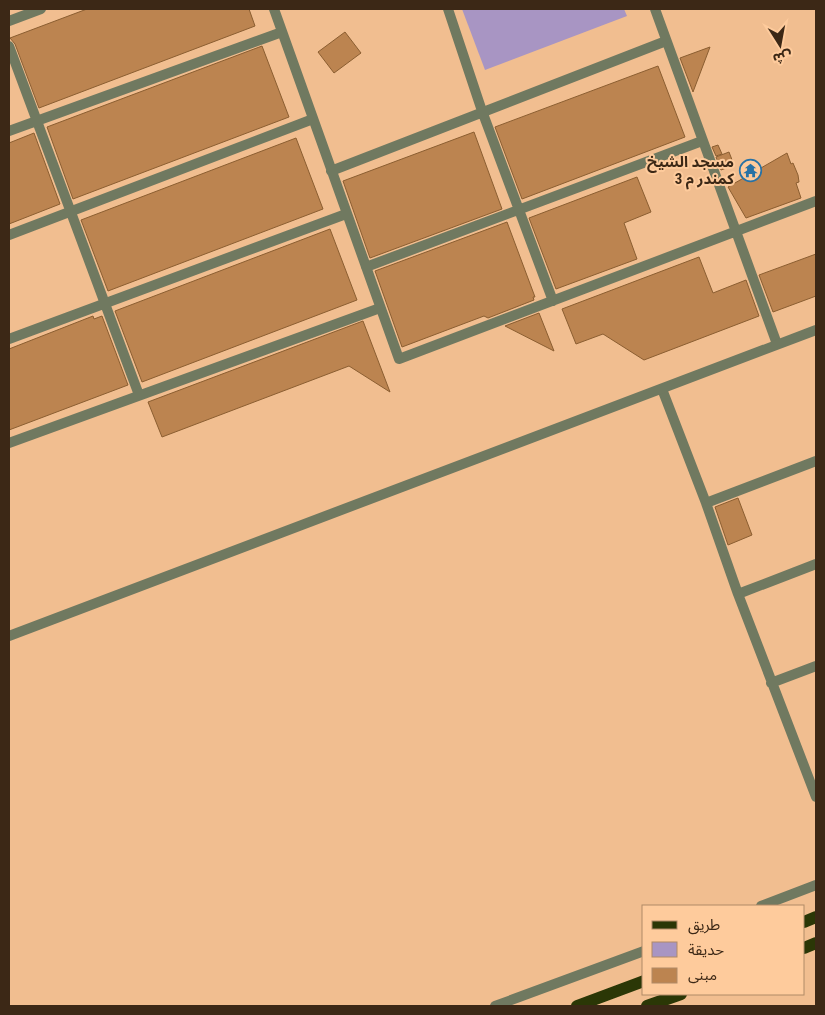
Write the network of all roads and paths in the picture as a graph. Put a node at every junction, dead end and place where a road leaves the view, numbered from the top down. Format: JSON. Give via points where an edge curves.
{"nodes":[{"id":1,"x":41,"y":9,"type":"edge"},
{"id":2,"x":274,"y":9,"type":"edge"},
{"id":3,"x":448,"y":9,"type":"edge"},
{"id":4,"x":655,"y":9,"type":"edge"},
{"id":5,"x":9,"y":21,"type":"edge"},
{"id":6,"x":282,"y":32,"type":"junction"},
{"id":7,"x":666,"y":41,"type":"junction"},
{"id":8,"x":9,"y":46,"type":"edge"},
{"id":9,"x":482,"y":111,"type":"junction"},
{"id":10,"x":313,"y":119,"type":"junction"},
{"id":11,"x":37,"y":120,"type":"junction"},
{"id":12,"x":9,"y":131,"type":"edge"},
{"id":13,"x":702,"y":141,"type":"junction"},
{"id":14,"x":331,"y":171,"type":"junction"},
{"id":15,"x":816,"y":201,"type":"edge"},
{"id":16,"x":519,"y":210,"type":"junction"},
{"id":17,"x":70,"y":212,"type":"junction"},
{"id":18,"x":346,"y":214,"type":"junction"},
{"id":19,"x":736,"y":232,"type":"junction"},
{"id":20,"x":9,"y":235,"type":"edge"},
{"id":21,"x":366,"y":267,"type":"junction"},
{"id":22,"x":553,"y":300,"type":"junction"},
{"id":23,"x":105,"y":304,"type":"junction"},
{"id":24,"x":380,"y":308,"type":"junction"},
{"id":25,"x":816,"y":330,"type":"edge"},
{"id":26,"x":9,"y":340,"type":"edge"},
{"id":27,"x":777,"y":344,"type":"junction"},
{"id":28,"x":662,"y":388,"type":"junction"},
{"id":29,"x":139,"y":395,"type":"junction"},
{"id":30,"x":9,"y":443,"type":"edge"},
{"id":31,"x":816,"y":461,"type":"edge"},
{"id":32,"x":706,"y":503,"type":"junction"},
{"id":33,"x":816,"y":564,"type":"edge"},
{"id":34,"x":738,"y":594,"type":"junction"},
{"id":35,"x":9,"y":636,"type":"edge"},
{"id":36,"x":816,"y":666,"type":"edge"},
{"id":37,"x":771,"y":683,"type":"junction"},
{"id":38,"x":812,"y":774,"type":"edge"},
{"id":39,"x":816,"y":797,"type":"edge"},
{"id":40,"x":816,"y":885,"type":"edge"},
{"id":41,"x":764,"y":905,"type":"edge"},
{"id":42,"x":642,"y":952,"type":"edge"},
{"id":43,"x":642,"y":982,"type":"edge"},
{"id":44,"x":678,"y":995,"type":"edge"},
{"id":45,"x":495,"y":1006,"type":"edge"},
{"id":46,"x":576,"y":1006,"type":"edge"},
{"id":47,"x":647,"y":1006,"type":"edge"}],
"edges":[{"from":1,"to":5,"type":"street"},
{"from":2,"to":6,"type":"street"},
{"from":3,"to":9,"type":"street"},
{"from":4,"to":7,"type":"street"},
{"from":6,"to":10,"type":"street"},
{"from":6,"to":11,"type":"street"},
{"from":7,"to":9,"type":"street"},
{"from":7,"to":13,"type":"street"},
{"from":8,"to":11,"type":"street"},
{"from":9,"to":14,"type":"street"},
{"from":9,"to":16,"type":"street"},
{"from":10,"to":14,"type":"street"},
{"from":10,"to":17,"type":"street"},
{"from":11,"to":12,"type":"street"},
{"from":11,"to":17,"type":"street"},
{"from":13,"to":16,"type":"street"},
{"from":13,"to":19,"type":"street"},
{"from":14,"to":18,"type":"street"},
{"from":15,"to":19,"type":"street"},
{"from":16,"to":21,"type":"street"},
{"from":16,"to":22,"type":"street"},
{"from":17,"to":20,"type":"street"},
{"from":17,"to":23,"type":"street"},
{"from":18,"to":21,"type":"street"},
{"from":18,"to":23,"type":"street"},
{"from":19,"to":22,"type":"street"},
{"from":19,"to":27,"type":"street"},
{"from":21,"to":24,"type":"street"},
{"from":22,"to":24,"type":"street","via":[[399,359]]},
{"from":23,"to":26,"type":"street"},
{"from":23,"to":29,"type":"street"},
{"from":24,"to":29,"type":"street"},
{"from":25,"to":27,"type":"street"},
{"from":27,"to":28,"type":"street"},
{"from":28,"to":32,"type":"street"},
{"from":28,"to":35,"type":"street"},
{"from":29,"to":30,"type":"street"},
{"from":31,"to":32,"type":"street"},
{"from":32,"to":34,"type":"street"},
{"from":33,"to":34,"type":"street"},
{"from":34,"to":37,"type":"street"},
{"from":36,"to":37,"type":"street"},
{"from":37,"to":38,"type":"street"},
{"from":38,"to":39,"type":"street"},
{"from":40,"to":41,"type":"street"},
{"from":42,"to":45,"type":"street"},
{"from":43,"to":46,"type":"main road"},
{"from":44,"to":47,"type":"main road"}]}
